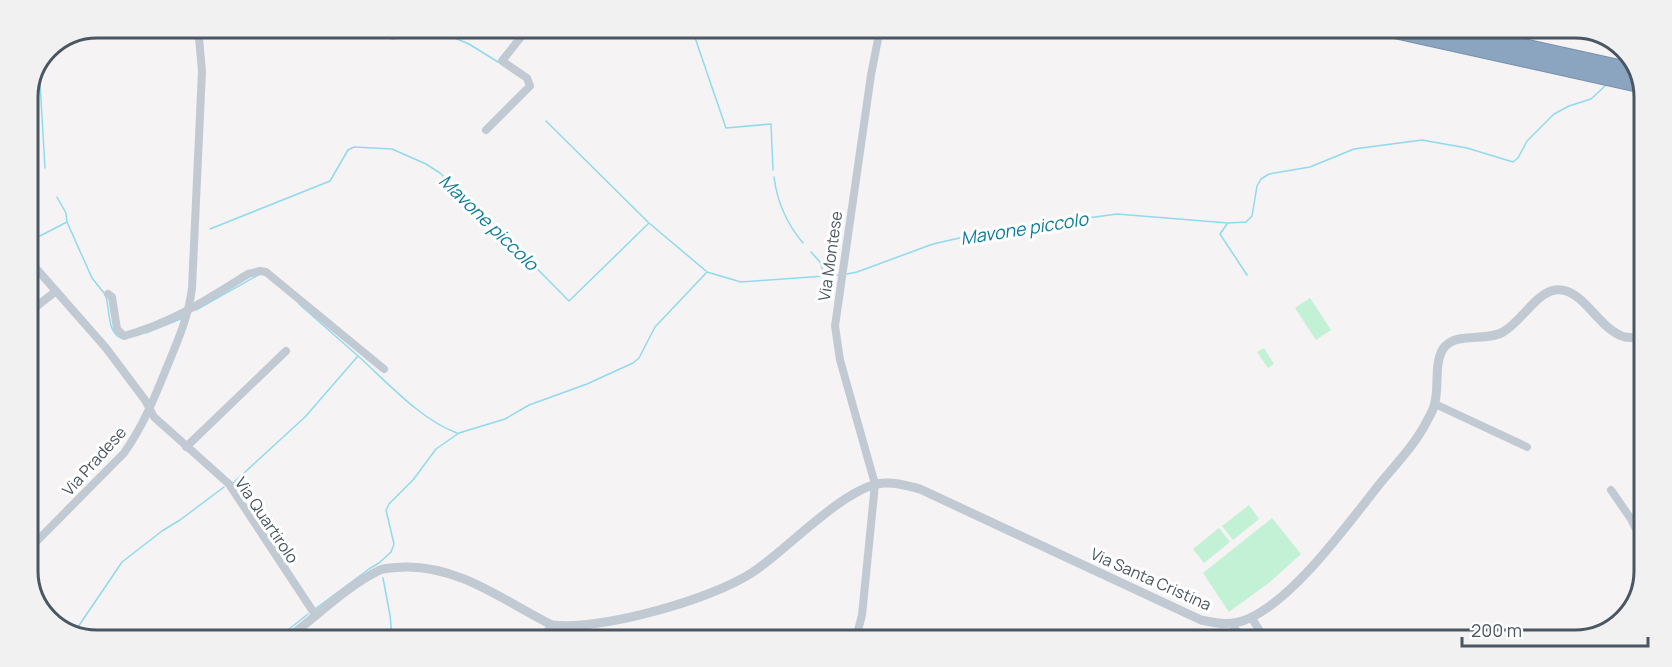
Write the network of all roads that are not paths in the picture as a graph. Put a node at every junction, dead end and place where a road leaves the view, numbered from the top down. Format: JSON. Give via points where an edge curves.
{"nodes":[{"id":1,"x":199,"y":38,"type":"edge"},
{"id":2,"x":520,"y":38,"type":"edge"},
{"id":3,"x":878,"y":38,"type":"edge"},
{"id":4,"x":1426,"y":38,"type":"edge"},
{"id":5,"x":1488,"y":38,"type":"edge"},
{"id":6,"x":1627,"y":68,"type":"edge"},
{"id":7,"x":1633,"y":84,"type":"edge"},
{"id":8,"x":486,"y":130,"type":"dead end"},
{"id":9,"x":38,"y":271,"type":"edge"},
{"id":10,"x":56,"y":291,"type":"junction"},
{"id":11,"x":108,"y":294,"type":"dead end"},
{"id":12,"x":38,"y":305,"type":"edge"},
{"id":13,"x":189,"y":310,"type":"junction"},
{"id":14,"x":1634,"y":338,"type":"edge"},
{"id":15,"x":286,"y":351,"type":"dead end"},
{"id":16,"x":384,"y":369,"type":"dead end"},
{"id":17,"x":1435,"y":404,"type":"junction"},
{"id":18,"x":150,"y":409,"type":"junction"},
{"id":19,"x":186,"y":447,"type":"junction"},
{"id":20,"x":1527,"y":447,"type":"dead end"},
{"id":21,"x":875,"y":484,"type":"junction"},
{"id":22,"x":1611,"y":490,"type":"dead end"},
{"id":23,"x":1634,"y":525,"type":"edge"},
{"id":24,"x":38,"y":540,"type":"edge"},
{"id":25,"x":316,"y":616,"type":"junction"},
{"id":26,"x":1251,"y":617,"type":"junction"},
{"id":27,"x":1232,"y":624,"type":"junction"},
{"id":28,"x":552,"y":625,"type":"junction"},
{"id":29,"x":298,"y":630,"type":"edge"},
{"id":30,"x":548,"y":630,"type":"edge"},
{"id":31,"x":554,"y":630,"type":"edge"},
{"id":32,"x":858,"y":630,"type":"edge"},
{"id":33,"x":1236,"y":630,"type":"edge"},
{"id":34,"x":1259,"y":630,"type":"edge"}],
"edges":[{"from":1,"to":13,"type":"street","name":"Via Pradese","via":[[202,71]]},
{"from":2,"to":8,"type":"street","via":[[502,61],[527,78],[530,86]]},
{"from":3,"to":21,"type":"street","name":"Via Montese","via":[[835,326],[836,343]]},
{"from":4,"to":7,"type":"highway"},
{"from":5,"to":6,"type":"highway"},
{"from":9,"to":10,"type":"street","name":"Via Quartirolo"},
{"from":10,"to":12,"type":"street"},
{"from":10,"to":18,"type":"street","name":"Via Quartirolo","via":[[106,348]]},
{"from":11,"to":13,"type":"street","via":[[112,297],[117,329],[123,336],[152,328]]},
{"from":13,"to":16,"type":"street","via":[[248,274],[266,272]]},
{"from":13,"to":18,"type":"street","name":"Via Pradese"},
{"from":14,"to":17,"type":"street","name":"Via Santa Cristina","via":[[1624,337],[1606,327],[1576,296],[1555,290],[1543,295],[1502,333],[1448,344],[1440,355]]},
{"from":15,"to":19,"type":"street"},
{"from":17,"to":20,"type":"street"},
{"from":17,"to":26,"type":"street","name":"Via Santa Cristina","via":[[1419,434],[1338,536],[1300,579]]},
{"from":18,"to":19,"type":"street","name":"Via Quartirolo"},
{"from":18,"to":24,"type":"street","name":"Via Pradese","via":[[124,453]]},
{"from":19,"to":25,"type":"street","name":"Via Quartirolo","via":[[229,484]]},
{"from":21,"to":27,"type":"street","name":"Via Santa Cristina","via":[[899,483],[920,489],[1201,621]]},
{"from":21,"to":28,"type":"street","name":"Via Santa Cristina","via":[[843,501],[755,572],[732,585],[627,617]]},
{"from":21,"to":32,"type":"street"},
{"from":22,"to":23,"type":"street"},
{"from":25,"to":28,"type":"street","via":[[380,570],[422,567],[460,576]]},
{"from":25,"to":29,"type":"street"},
{"from":26,"to":27,"type":"street","name":"Via Santa Cristina"},
{"from":26,"to":34,"type":"street"},
{"from":27,"to":33,"type":"street"},
{"from":28,"to":30,"type":"street"},
{"from":28,"to":31,"type":"street"}]}
